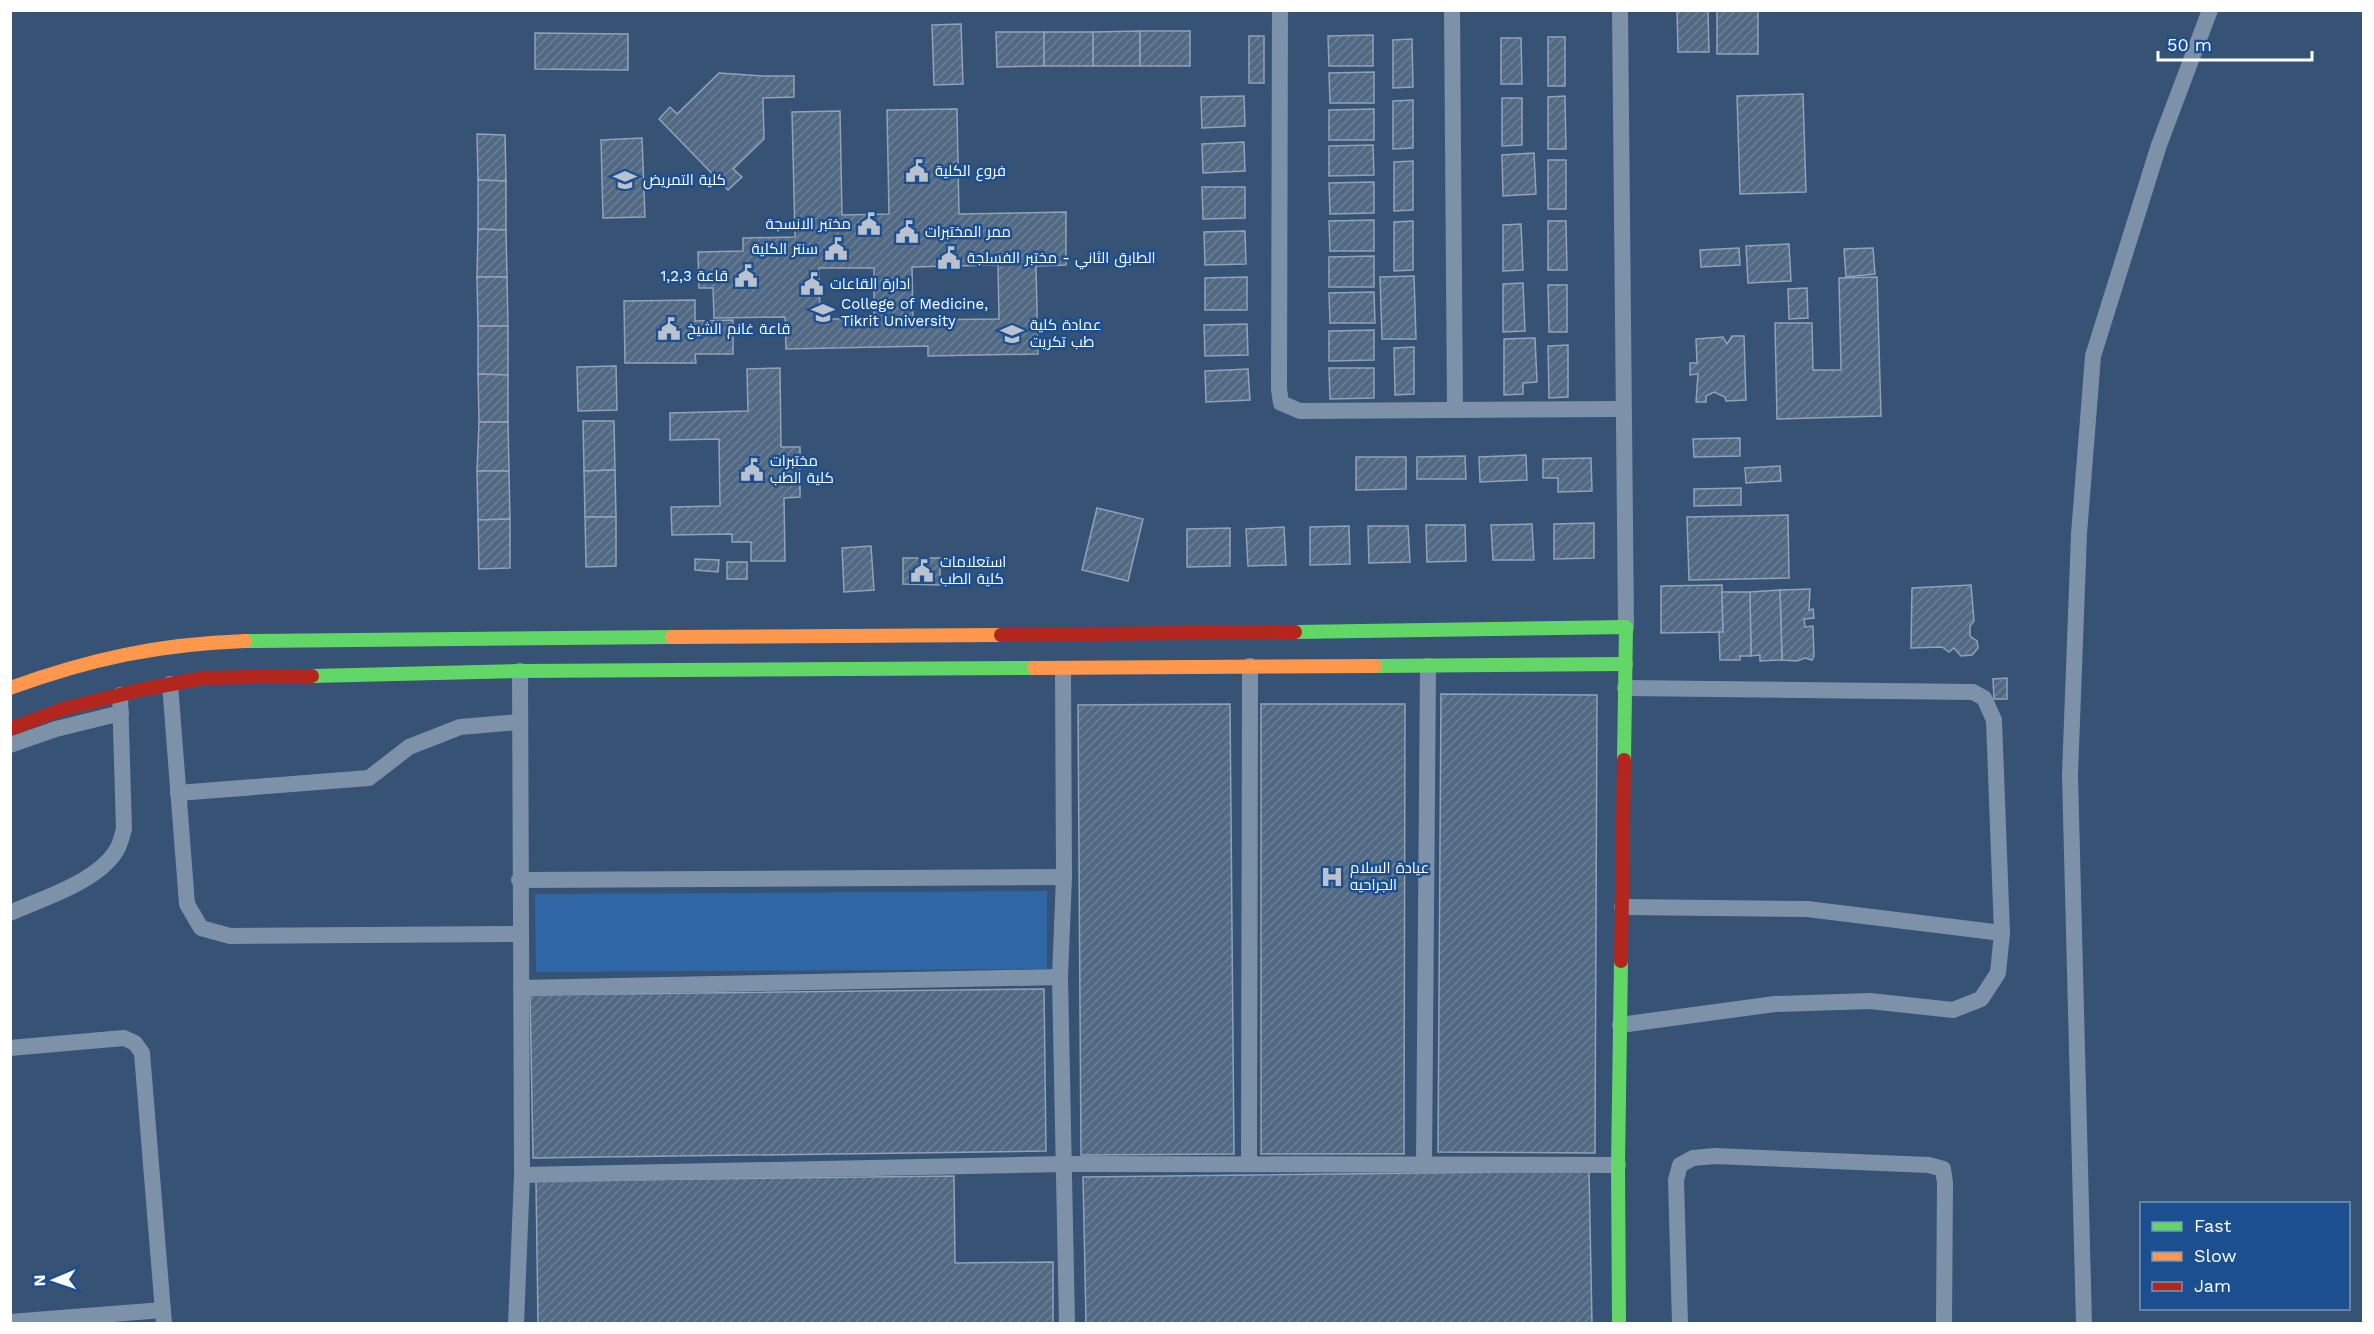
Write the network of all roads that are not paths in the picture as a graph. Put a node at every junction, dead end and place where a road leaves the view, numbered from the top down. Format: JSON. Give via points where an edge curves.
{"nodes":[{"id":1,"x":1280,"y":10,"type":"edge"},
{"id":2,"x":1452,"y":10,"type":"edge"},
{"id":3,"x":1620,"y":10,"type":"edge"},
{"id":4,"x":2210,"y":10,"type":"edge"},
{"id":5,"x":1623,"y":409,"type":"junction"},
{"id":6,"x":1455,"y":410,"type":"junction"},
{"id":7,"x":1626,"y":627,"type":"junction"},
{"id":8,"x":268,"y":640,"type":"junction"},
{"id":9,"x":786,"y":653,"type":"junction"},
{"id":10,"x":1626,"y":664,"type":"junction"},
{"id":11,"x":1250,"y":666,"type":"junction"},
{"id":12,"x":1428,"y":666,"type":"junction"},
{"id":13,"x":268,"y":667,"type":"junction"},
{"id":14,"x":1063,"y":669,"type":"junction"},
{"id":15,"x":520,"y":671,"type":"junction"},
{"id":16,"x":170,"y":684,"type":"junction"},
{"id":17,"x":10,"y":688,"type":"edge"},
{"id":18,"x":1625,"y":688,"type":"junction"},
{"id":19,"x":120,"y":695,"type":"junction"},
{"id":20,"x":121,"y":713,"type":"junction"},
{"id":21,"x":520,"y":722,"type":"junction"},
{"id":22,"x":10,"y":729,"type":"edge"},
{"id":23,"x":10,"y":745,"type":"edge"},
{"id":24,"x":178,"y":793,"type":"junction"},
{"id":25,"x":1064,"y":877,"type":"junction"},
{"id":26,"x":519,"y":880,"type":"junction"},
{"id":27,"x":1622,"y":907,"type":"junction"},
{"id":28,"x":10,"y":913,"type":"edge"},
{"id":29,"x":2002,"y":933,"type":"junction"},
{"id":30,"x":520,"y":934,"type":"junction"},
{"id":31,"x":1060,"y":977,"type":"junction"},
{"id":32,"x":520,"y":988,"type":"junction"},
{"id":33,"x":1620,"y":1025,"type":"junction"},
{"id":34,"x":10,"y":1048,"type":"edge"},
{"id":35,"x":1064,"y":1164,"type":"junction"},
{"id":36,"x":1249,"y":1164,"type":"junction"},
{"id":37,"x":1424,"y":1165,"type":"junction"},
{"id":38,"x":1618,"y":1165,"type":"junction"},
{"id":39,"x":522,"y":1175,"type":"junction"},
{"id":40,"x":164,"y":1317,"type":"edge"},
{"id":41,"x":10,"y":1322,"type":"edge"},
{"id":42,"x":516,"y":1323,"type":"edge"},
{"id":43,"x":1067,"y":1323,"type":"edge"},
{"id":44,"x":1619,"y":1323,"type":"edge"},
{"id":45,"x":1680,"y":1323,"type":"edge"},
{"id":46,"x":1944,"y":1323,"type":"edge"},
{"id":47,"x":2084,"y":1323,"type":"edge"}],
"edges":[{"from":1,"to":6,"type":"street","via":[[1281,403],[1300,411]]},
{"from":2,"to":6,"type":"street"},
{"from":3,"to":5,"type":"street"},
{"from":4,"to":47,"type":"street","via":[[2159,145],[2093,356],[2079,534],[2070,775]]},
{"from":5,"to":6,"type":"street"},
{"from":5,"to":7,"type":"street"},
{"from":7,"to":9,"type":"street"},
{"from":7,"to":10,"type":"street"},
{"from":8,"to":9,"type":"street"},
{"from":8,"to":13,"type":"street"},
{"from":8,"to":17,"type":"street","via":[[145,650]]},
{"from":9,"to":14,"type":"street"},
{"from":9,"to":15,"type":"street"},
{"from":10,"to":12,"type":"street"},
{"from":10,"to":18,"type":"street"},
{"from":11,"to":12,"type":"street"},
{"from":11,"to":14,"type":"street"},
{"from":11,"to":36,"type":"street"},
{"from":12,"to":37,"type":"street"},
{"from":13,"to":15,"type":"street"},
{"from":13,"to":16,"type":"street"},
{"from":14,"to":25,"type":"street"},
{"from":15,"to":21,"type":"street"},
{"from":16,"to":19,"type":"street"},
{"from":16,"to":24,"type":"street"},
{"from":18,"to":27,"type":"street"},
{"from":18,"to":29,"type":"street","via":[[1973,692],[1984,698],[1994,720]]},
{"from":19,"to":20,"type":"street"},
{"from":19,"to":22,"type":"street","via":[[63,709]]},
{"from":20,"to":23,"type":"street"},
{"from":20,"to":28,"type":"street","via":[[124,829],[117,850],[103,868],[84,880]]},
{"from":21,"to":24,"type":"street","via":[[460,727],[409,747],[369,778]]},
{"from":21,"to":26,"type":"street"},
{"from":24,"to":30,"type":"street","via":[[187,904],[201,928],[230,936]]},
{"from":25,"to":26,"type":"street"},
{"from":25,"to":31,"type":"street"},
{"from":26,"to":30,"type":"street"},
{"from":27,"to":29,"type":"street","via":[[1806,909]]},
{"from":27,"to":33,"type":"street"},
{"from":29,"to":33,"type":"street","via":[[1998,973],[1981,999],[1953,1010],[1870,1001],[1775,1004]]},
{"from":30,"to":32,"type":"street"},
{"from":31,"to":32,"type":"street"},
{"from":31,"to":35,"type":"street"},
{"from":32,"to":39,"type":"street"},
{"from":33,"to":38,"type":"street"},
{"from":34,"to":40,"type":"street","via":[[124,1038],[135,1043],[142,1053]]},
{"from":35,"to":36,"type":"street"},
{"from":35,"to":39,"type":"street"},
{"from":35,"to":43,"type":"street"},
{"from":36,"to":37,"type":"street"},
{"from":37,"to":38,"type":"street"},
{"from":38,"to":44,"type":"street"},
{"from":39,"to":42,"type":"street"},
{"from":40,"to":41,"type":"street"},
{"from":45,"to":46,"type":"street","via":[[1676,1180],[1680,1165],[1693,1158],[1715,1155],[1929,1165],[1943,1169]]}]}
